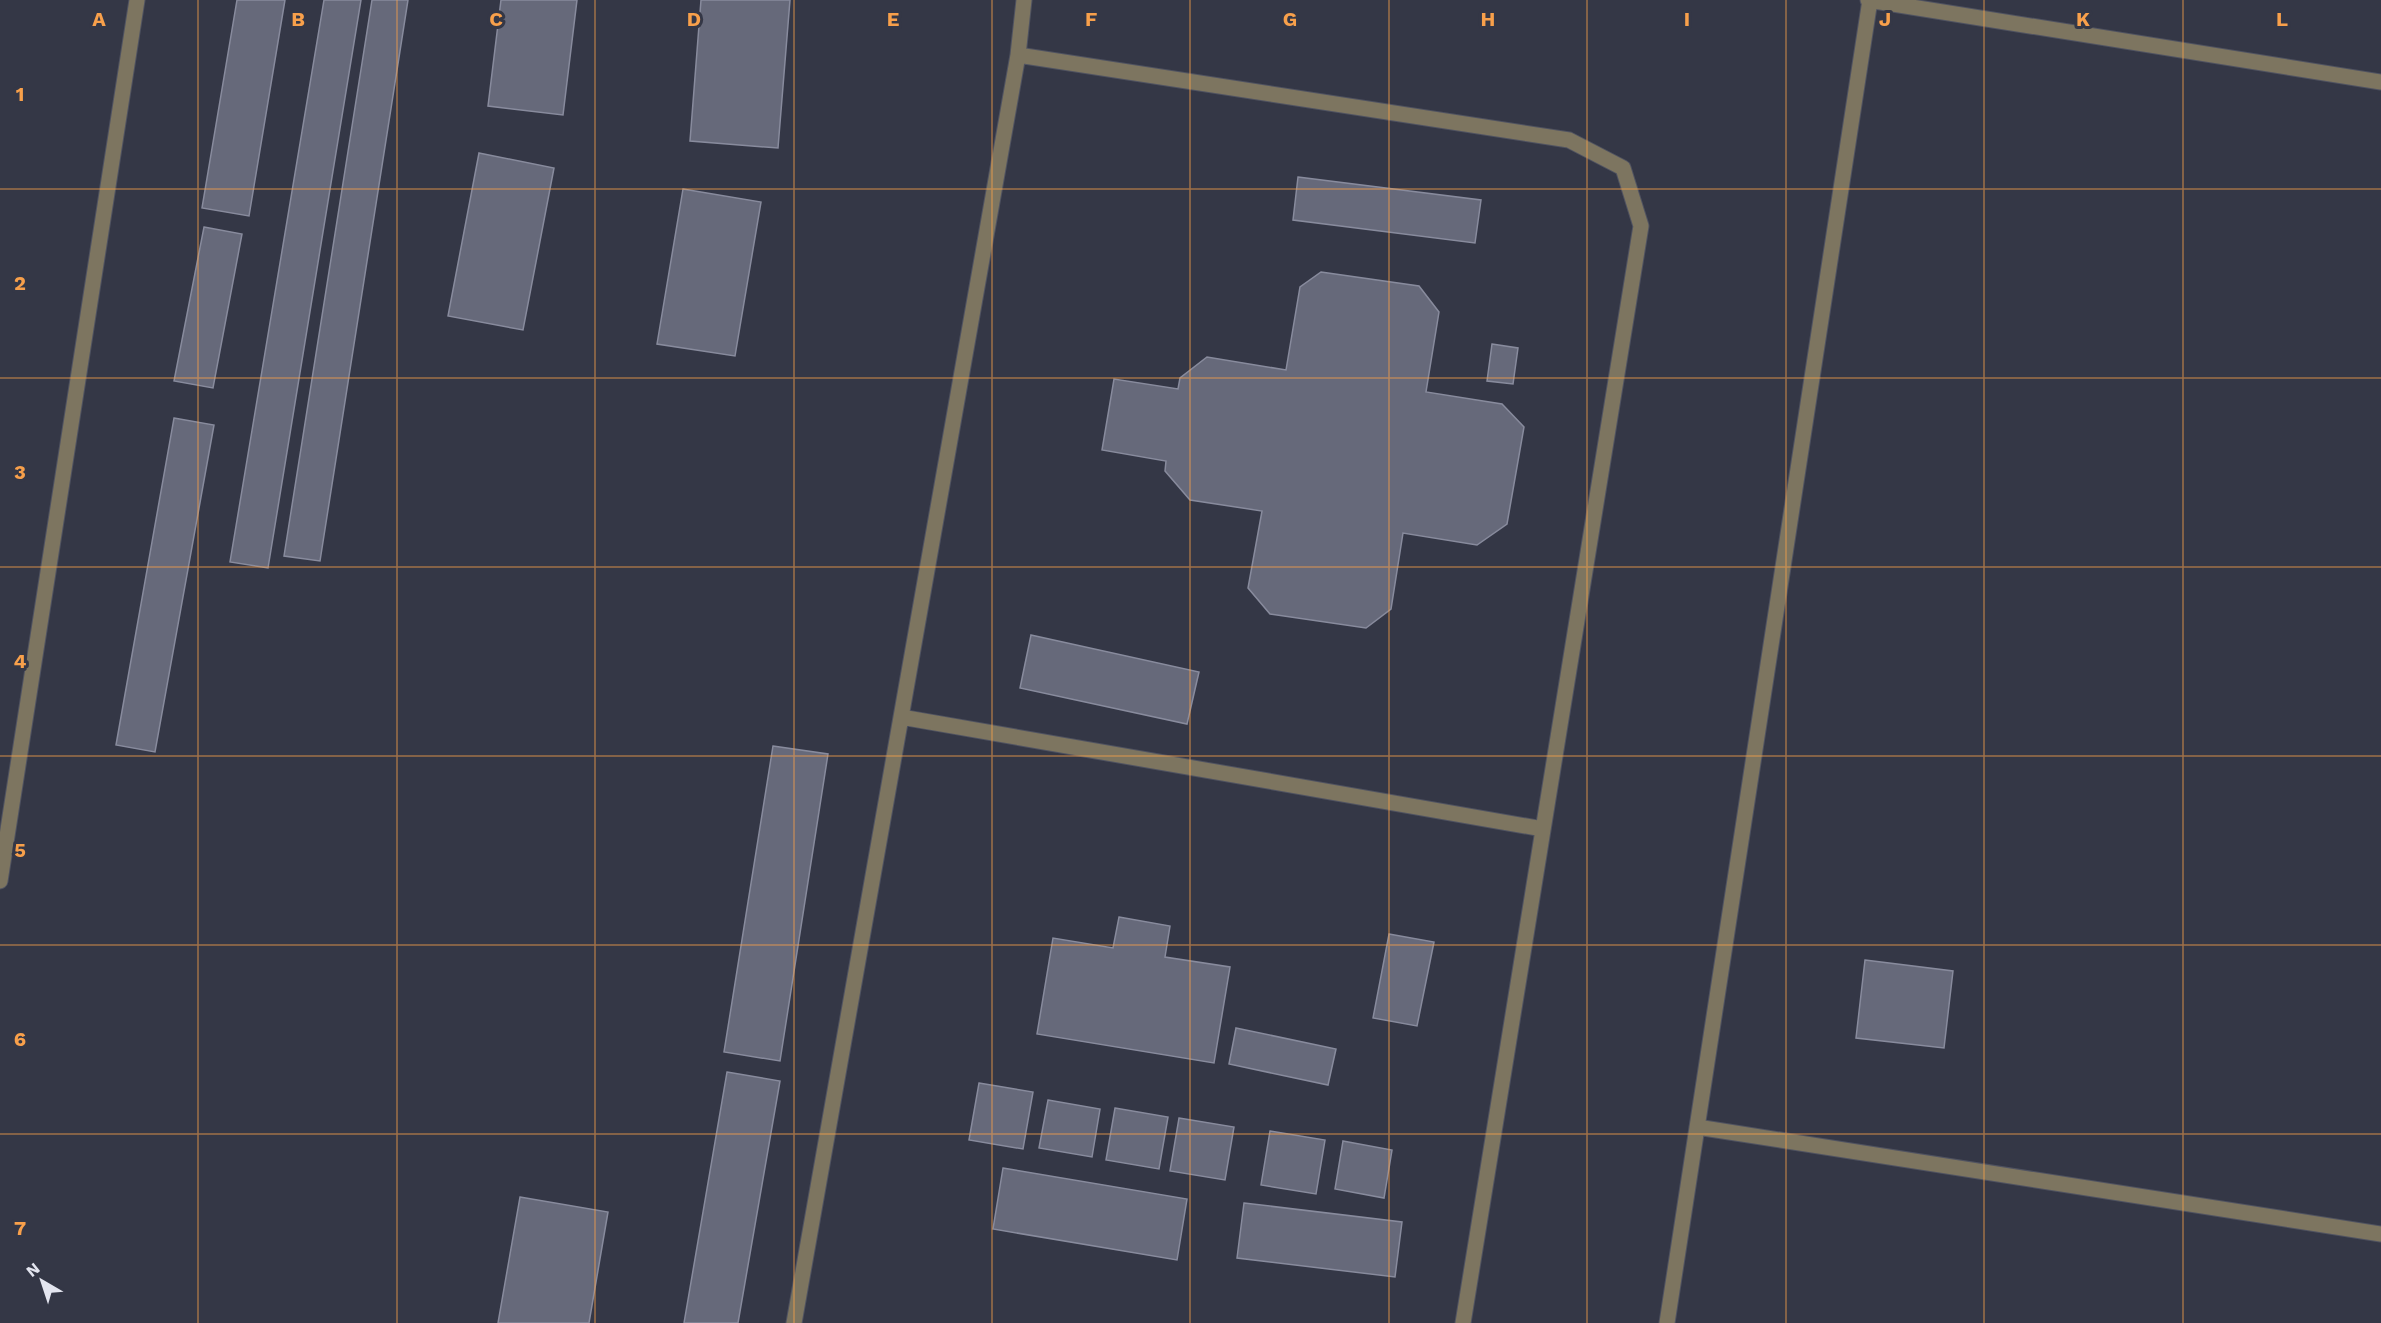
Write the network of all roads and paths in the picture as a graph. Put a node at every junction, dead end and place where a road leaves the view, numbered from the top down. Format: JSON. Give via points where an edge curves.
{"nodes":[{"id":1,"x":137,"y":0,"type":"edge"},
{"id":2,"x":1024,"y":0,"type":"edge"},
{"id":3,"x":1869,"y":0,"type":"edge"},
{"id":4,"x":1018,"y":55,"type":"junction"},
{"id":5,"x":2381,"y":82,"type":"edge"},
{"id":6,"x":901,"y":717,"type":"junction"},
{"id":7,"x":1543,"y":829,"type":"junction"},
{"id":8,"x":0,"y":881,"type":"edge"},
{"id":9,"x":1697,"y":1127,"type":"junction"},
{"id":10,"x":2381,"y":1234,"type":"edge"},
{"id":11,"x":794,"y":1323,"type":"edge"},
{"id":12,"x":1462,"y":1323,"type":"edge"},
{"id":13,"x":1667,"y":1323,"type":"edge"}],
"edges":[{"from":1,"to":8,"type":"street"},
{"from":2,"to":4,"type":"street"},
{"from":3,"to":5,"type":"street"},
{"from":3,"to":9,"type":"street"},
{"from":4,"to":6,"type":"street"},
{"from":4,"to":7,"type":"street","via":[[1569,140],[1623,168],[1641,225]]},
{"from":6,"to":7,"type":"street"},
{"from":6,"to":11,"type":"street"},
{"from":7,"to":12,"type":"street"},
{"from":9,"to":10,"type":"street"},
{"from":9,"to":13,"type":"street"}]}
